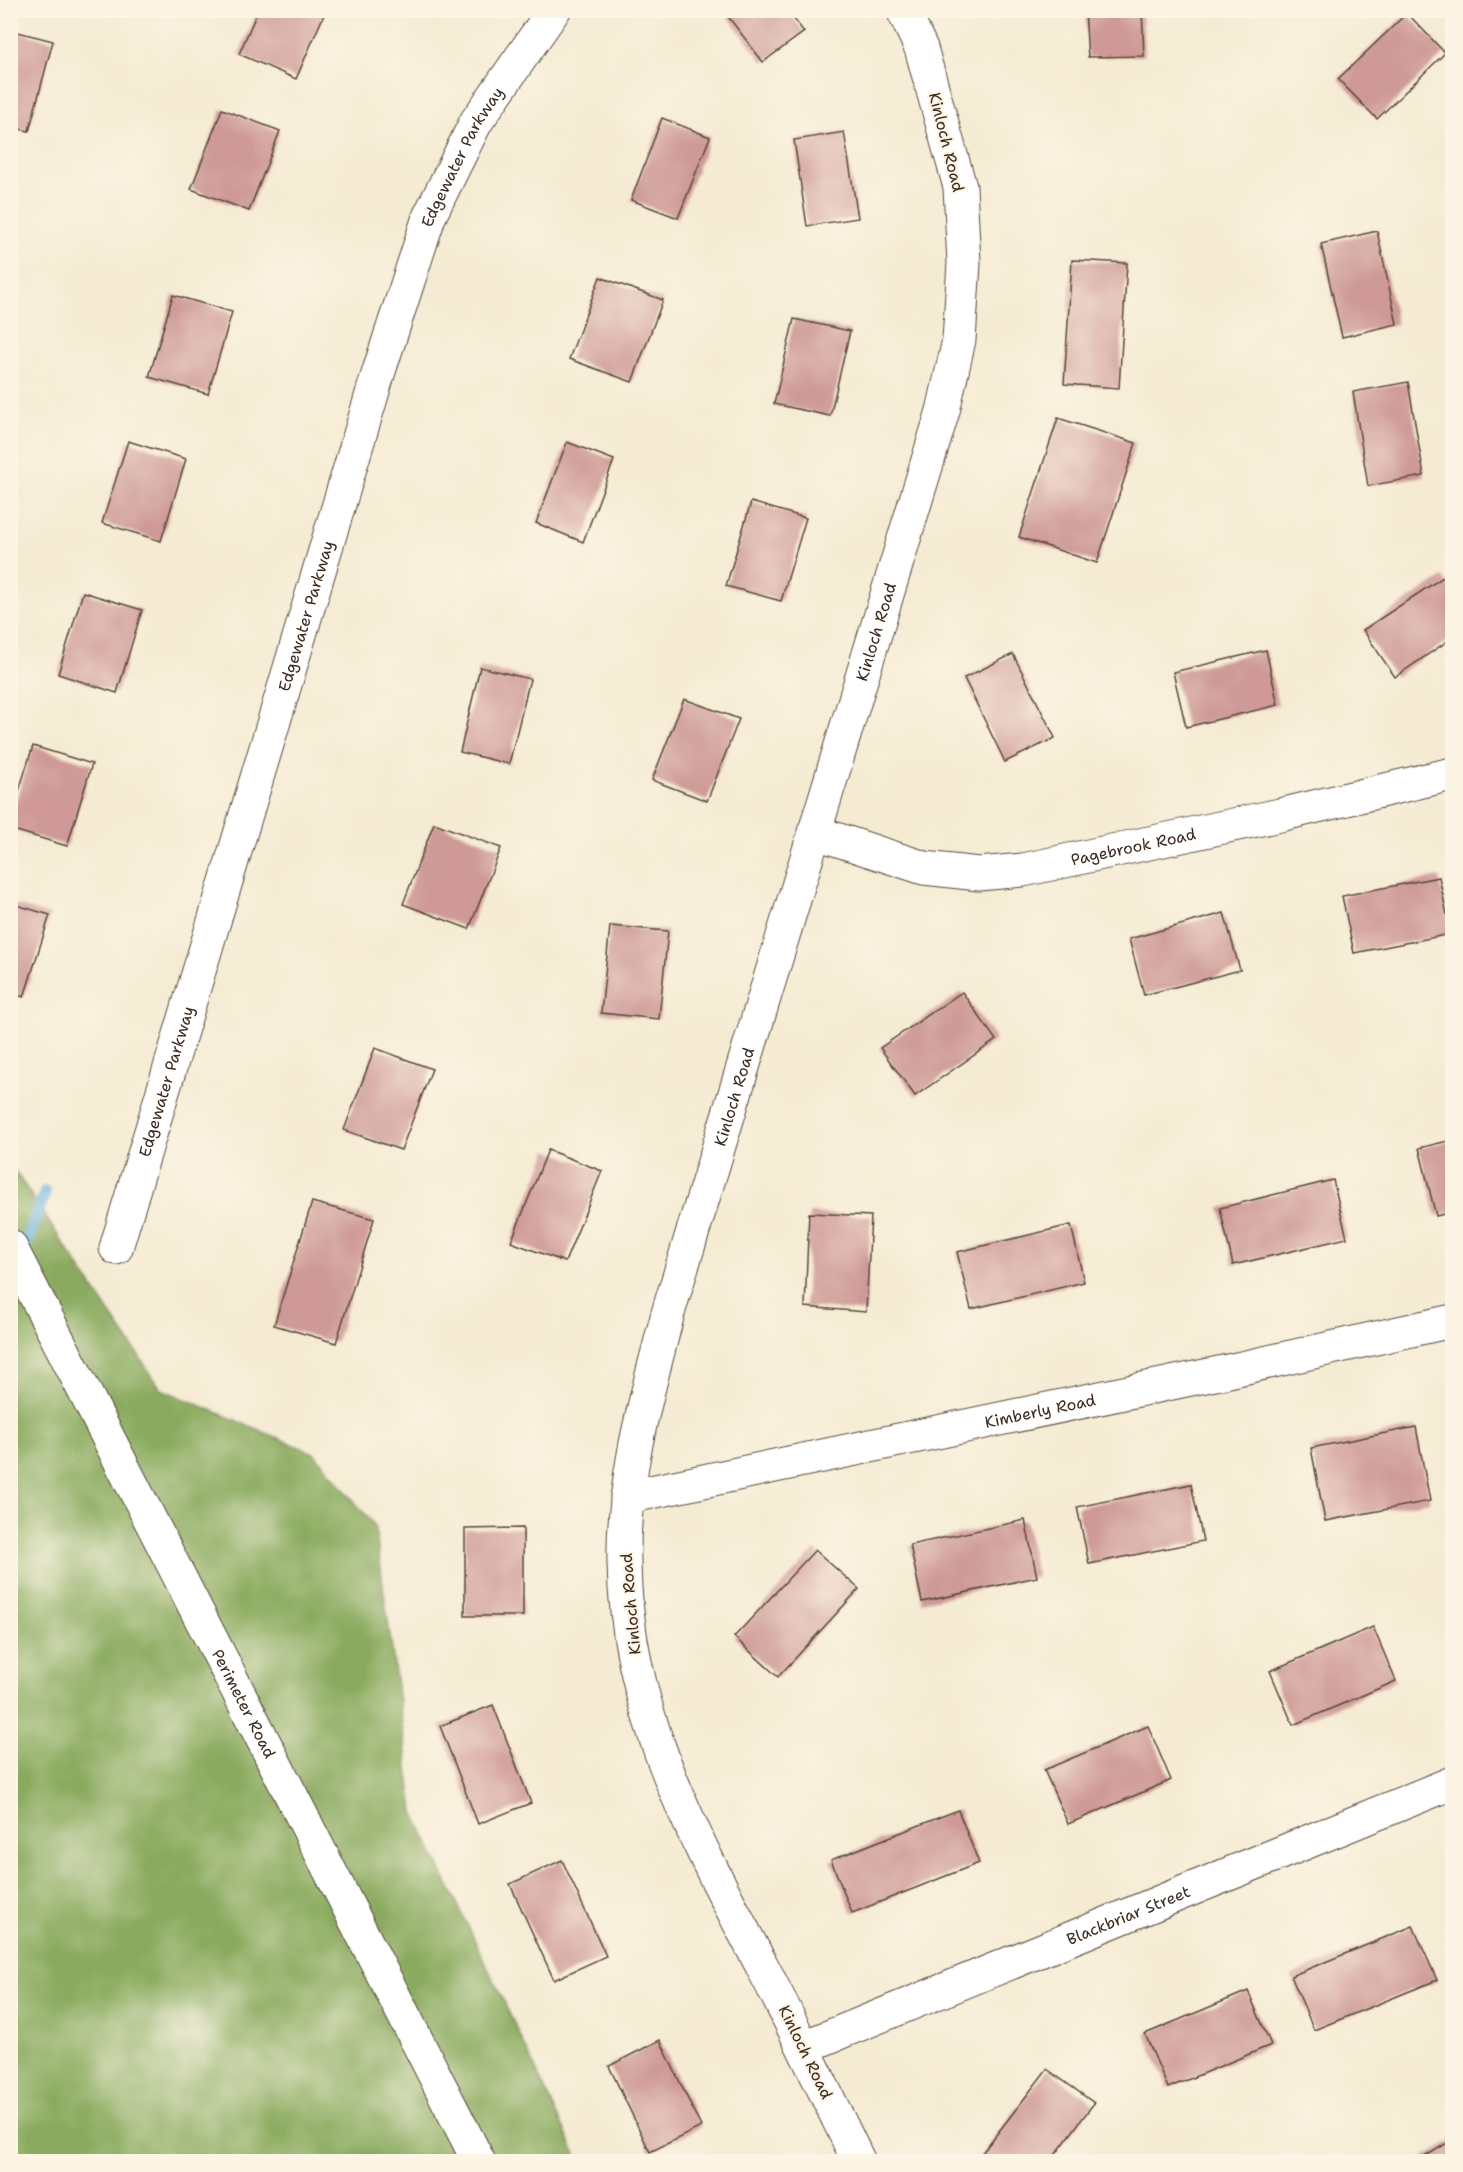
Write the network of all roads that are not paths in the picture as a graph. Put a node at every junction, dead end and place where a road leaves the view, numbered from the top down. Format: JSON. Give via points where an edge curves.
{"nodes":[{"id":1,"x":554,"y":10,"type":"edge"},
{"id":2,"x":903,"y":10,"type":"edge"},
{"id":3,"x":1452,"y":774,"type":"edge"},
{"id":4,"x":814,"y":832,"type":"junction"},
{"id":5,"x":10,"y":1246,"type":"edge"},
{"id":6,"x":116,"y":1248,"type":"dead end"},
{"id":7,"x":1452,"y":1321,"type":"edge"},
{"id":8,"x":627,"y":1497,"type":"junction"},
{"id":9,"x":1452,"y":1783,"type":"edge"},
{"id":10,"x":804,"y":2047,"type":"junction"},
{"id":11,"x":479,"y":2162,"type":"edge"},
{"id":12,"x":859,"y":2162,"type":"edge"}],
"edges":[{"from":1,"to":6,"type":"street","name":"Edgewater Parkway","via":[[476,122],[429,217],[379,371]]},
{"from":2,"to":4,"type":"street","name":"Kinloch Road","via":[[921,48],[960,187],[964,262],[959,340],[942,411]]},
{"from":3,"to":4,"type":"street","name":"Pagebrook Road","via":[[1023,870],[979,874],[924,868]]},
{"from":4,"to":8,"type":"street","name":"Kinloch Road","via":[[668,1313]]},
{"from":5,"to":11,"type":"street","name":"Perimeter Road"},
{"from":7,"to":8,"type":"street","name":"Kimberly Road"},
{"from":8,"to":10,"type":"street","name":"Kinloch Road","via":[[624,1563],[628,1618],[649,1725],[693,1834]]},
{"from":9,"to":10,"type":"street","name":"Blackbriar Street"},
{"from":10,"to":12,"type":"street","name":"Kinloch Road"}]}
